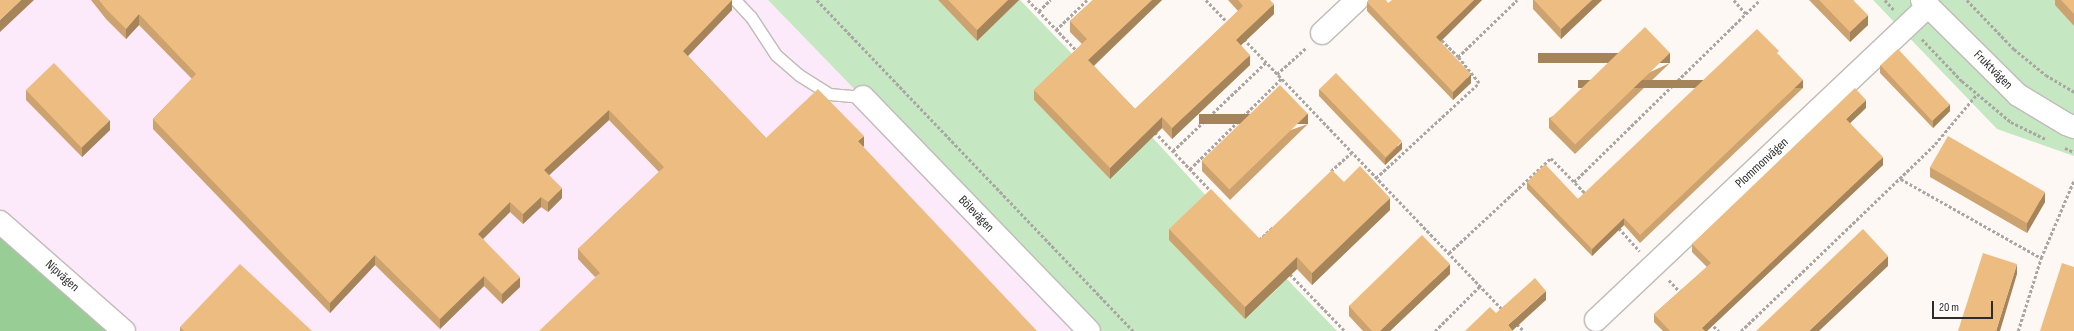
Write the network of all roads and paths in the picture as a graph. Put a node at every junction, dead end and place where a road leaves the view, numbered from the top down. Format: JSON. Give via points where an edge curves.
{"nodes":[{"id":1,"x":735,"y":0,"type":"edge"},
{"id":2,"x":816,"y":0,"type":"edge"},
{"id":3,"x":1028,"y":0,"type":"edge"},
{"id":4,"x":1050,"y":0,"type":"edge"},
{"id":5,"x":1087,"y":0,"type":"edge"},
{"id":6,"x":1206,"y":0,"type":"edge"},
{"id":7,"x":1357,"y":0,"type":"edge"},
{"id":8,"x":1517,"y":0,"type":"edge"},
{"id":9,"x":1734,"y":0,"type":"edge"},
{"id":10,"x":1760,"y":0,"type":"edge"},
{"id":11,"x":1884,"y":0,"type":"edge"},
{"id":12,"x":1967,"y":0,"type":"edge"},
{"id":13,"x":1925,"y":3,"type":"edge"},
{"id":14,"x":1039,"y":11,"type":"junction"},
{"id":15,"x":1746,"y":14,"type":"junction"},
{"id":16,"x":1908,"y":24,"type":"junction"},
{"id":17,"x":1233,"y":28,"type":"edge"},
{"id":18,"x":1056,"y":30,"type":"junction"},
{"id":19,"x":1322,"y":33,"type":"joint"},
{"id":20,"x":1239,"y":34,"type":"edge"},
{"id":21,"x":1437,"y":36,"type":"edge"},
{"id":22,"x":1083,"y":57,"type":"edge"},
{"id":23,"x":1458,"y":57,"type":"junction"},
{"id":24,"x":1266,"y":62,"type":"junction"},
{"id":25,"x":1277,"y":74,"type":"junction"},
{"id":26,"x":1281,"y":79,"type":"junction"},
{"id":27,"x":2074,"y":92,"type":"edge"},
{"id":28,"x":1977,"y":94,"type":"junction"},
{"id":29,"x":863,"y":97,"type":"joint"},
{"id":30,"x":2074,"y":126,"type":"edge"},
{"id":31,"x":1152,"y":129,"type":"edge"},
{"id":32,"x":2053,"y":142,"type":"dead end"},
{"id":33,"x":2060,"y":145,"type":"dead end"},
{"id":34,"x":1173,"y":151,"type":"junction"},
{"id":35,"x":1352,"y":152,"type":"junction"},
{"id":36,"x":2074,"y":152,"type":"edge"},
{"id":37,"x":1190,"y":169,"type":"junction"},
{"id":38,"x":1330,"y":173,"type":"edge"},
{"id":39,"x":1376,"y":178,"type":"junction"},
{"id":40,"x":1901,"y":179,"type":"junction"},
{"id":41,"x":2074,"y":180,"type":"edge"},
{"id":42,"x":1574,"y":182,"type":"junction"},
{"id":43,"x":1216,"y":196,"type":"edge"},
{"id":44,"x":1590,"y":199,"type":"edge"},
{"id":45,"x":0,"y":222,"type":"edge"},
{"id":46,"x":1275,"y":225,"type":"edge"},
{"id":47,"x":1617,"y":226,"type":"edge"},
{"id":48,"x":1253,"y":235,"type":"edge"},
{"id":49,"x":1258,"y":241,"type":"junction"},
{"id":50,"x":1264,"y":246,"type":"edge"},
{"id":51,"x":1449,"y":254,"type":"junction"},
{"id":52,"x":2041,"y":258,"type":"junction"},
{"id":53,"x":1654,"y":265,"type":"junction"},
{"id":54,"x":1286,"y":269,"type":"edge"},
{"id":55,"x":1480,"y":286,"type":"junction"},
{"id":56,"x":1685,"y":297,"type":"edge"},
{"id":57,"x":1508,"y":314,"type":"edge"},
{"id":58,"x":1706,"y":319,"type":"edge"},
{"id":59,"x":1513,"y":320,"type":"edge"},
{"id":60,"x":1596,"y":320,"type":"dead end"},
{"id":61,"x":124,"y":331,"type":"edge"},
{"id":62,"x":1089,"y":331,"type":"edge"},
{"id":63,"x":1133,"y":331,"type":"edge"},
{"id":64,"x":1345,"y":331,"type":"edge"},
{"id":65,"x":1435,"y":331,"type":"edge"},
{"id":66,"x":1524,"y":331,"type":"edge"},
{"id":67,"x":1719,"y":331,"type":"edge"},
{"id":68,"x":1741,"y":331,"type":"edge"},
{"id":69,"x":2018,"y":331,"type":"edge"}],
"edges":[{"from":1,"to":29,"type":"lane","via":[[751,17],[776,55],[799,75],[829,94]]},
{"from":2,"to":63,"type":"path"},
{"from":3,"to":14,"type":"path"},
{"from":4,"to":14,"type":"path"},
{"from":5,"to":18,"type":"path"},
{"from":6,"to":17,"type":"path"},
{"from":7,"to":19,"type":"street"},
{"from":8,"to":23,"type":"path"},
{"from":9,"to":15,"type":"path"},
{"from":10,"to":15,"type":"path"},
{"from":11,"to":16,"type":"path"},
{"from":12,"to":27,"type":"path","via":[[2014,49],[2046,75]]},
{"from":13,"to":16,"type":"street","name":"Plommonvägen"},
{"from":13,"to":30,"type":"street","name":"Fruktvägen","via":[[2018,95],[2066,124]]},
{"from":14,"to":18,"type":"path"},
{"from":15,"to":42,"type":"path"},
{"from":16,"to":28,"type":"path"},
{"from":16,"to":53,"type":"street","name":"Plommonvägen"},
{"from":18,"to":22,"type":"path"},
{"from":19,"to":25,"type":"path"},
{"from":20,"to":24,"type":"path"},
{"from":21,"to":23,"type":"path"},
{"from":23,"to":39,"type":"path","via":[[1479,83]]},
{"from":24,"to":25,"type":"path"},
{"from":24,"to":34,"type":"path"},
{"from":25,"to":26,"type":"path"},
{"from":26,"to":35,"type":"path"},
{"from":26,"to":37,"type":"path"},
{"from":28,"to":32,"type":"path","via":[[2011,122]]},
{"from":28,"to":40,"type":"path","via":[[1935,144]]},
{"from":29,"to":62,"type":"street","name":"Bölevägen"},
{"from":31,"to":34,"type":"path"},
{"from":33,"to":36,"type":"path"},
{"from":34,"to":37,"type":"path"},
{"from":35,"to":38,"type":"path"},
{"from":35,"to":39,"type":"path"},
{"from":37,"to":43,"type":"path"},
{"from":39,"to":51,"type":"path"},
{"from":40,"to":52,"type":"path"},
{"from":40,"to":68,"type":"path"},
{"from":41,"to":52,"type":"path"},
{"from":42,"to":44,"type":"path"},
{"from":42,"to":51,"type":"path","via":[[1551,158]]},
{"from":45,"to":61,"type":"street","name":"Nipvägen"},
{"from":46,"to":49,"type":"path"},
{"from":47,"to":53,"type":"path"},
{"from":48,"to":49,"type":"path"},
{"from":49,"to":50,"type":"path"},
{"from":51,"to":55,"type":"path"},
{"from":52,"to":69,"type":"path"},
{"from":53,"to":56,"type":"path"},
{"from":53,"to":60,"type":"street","name":"Plommonvägen"},
{"from":54,"to":64,"type":"path"},
{"from":55,"to":57,"type":"path"},
{"from":55,"to":65,"type":"path"},
{"from":58,"to":67,"type":"path"},
{"from":59,"to":66,"type":"path"}]}
